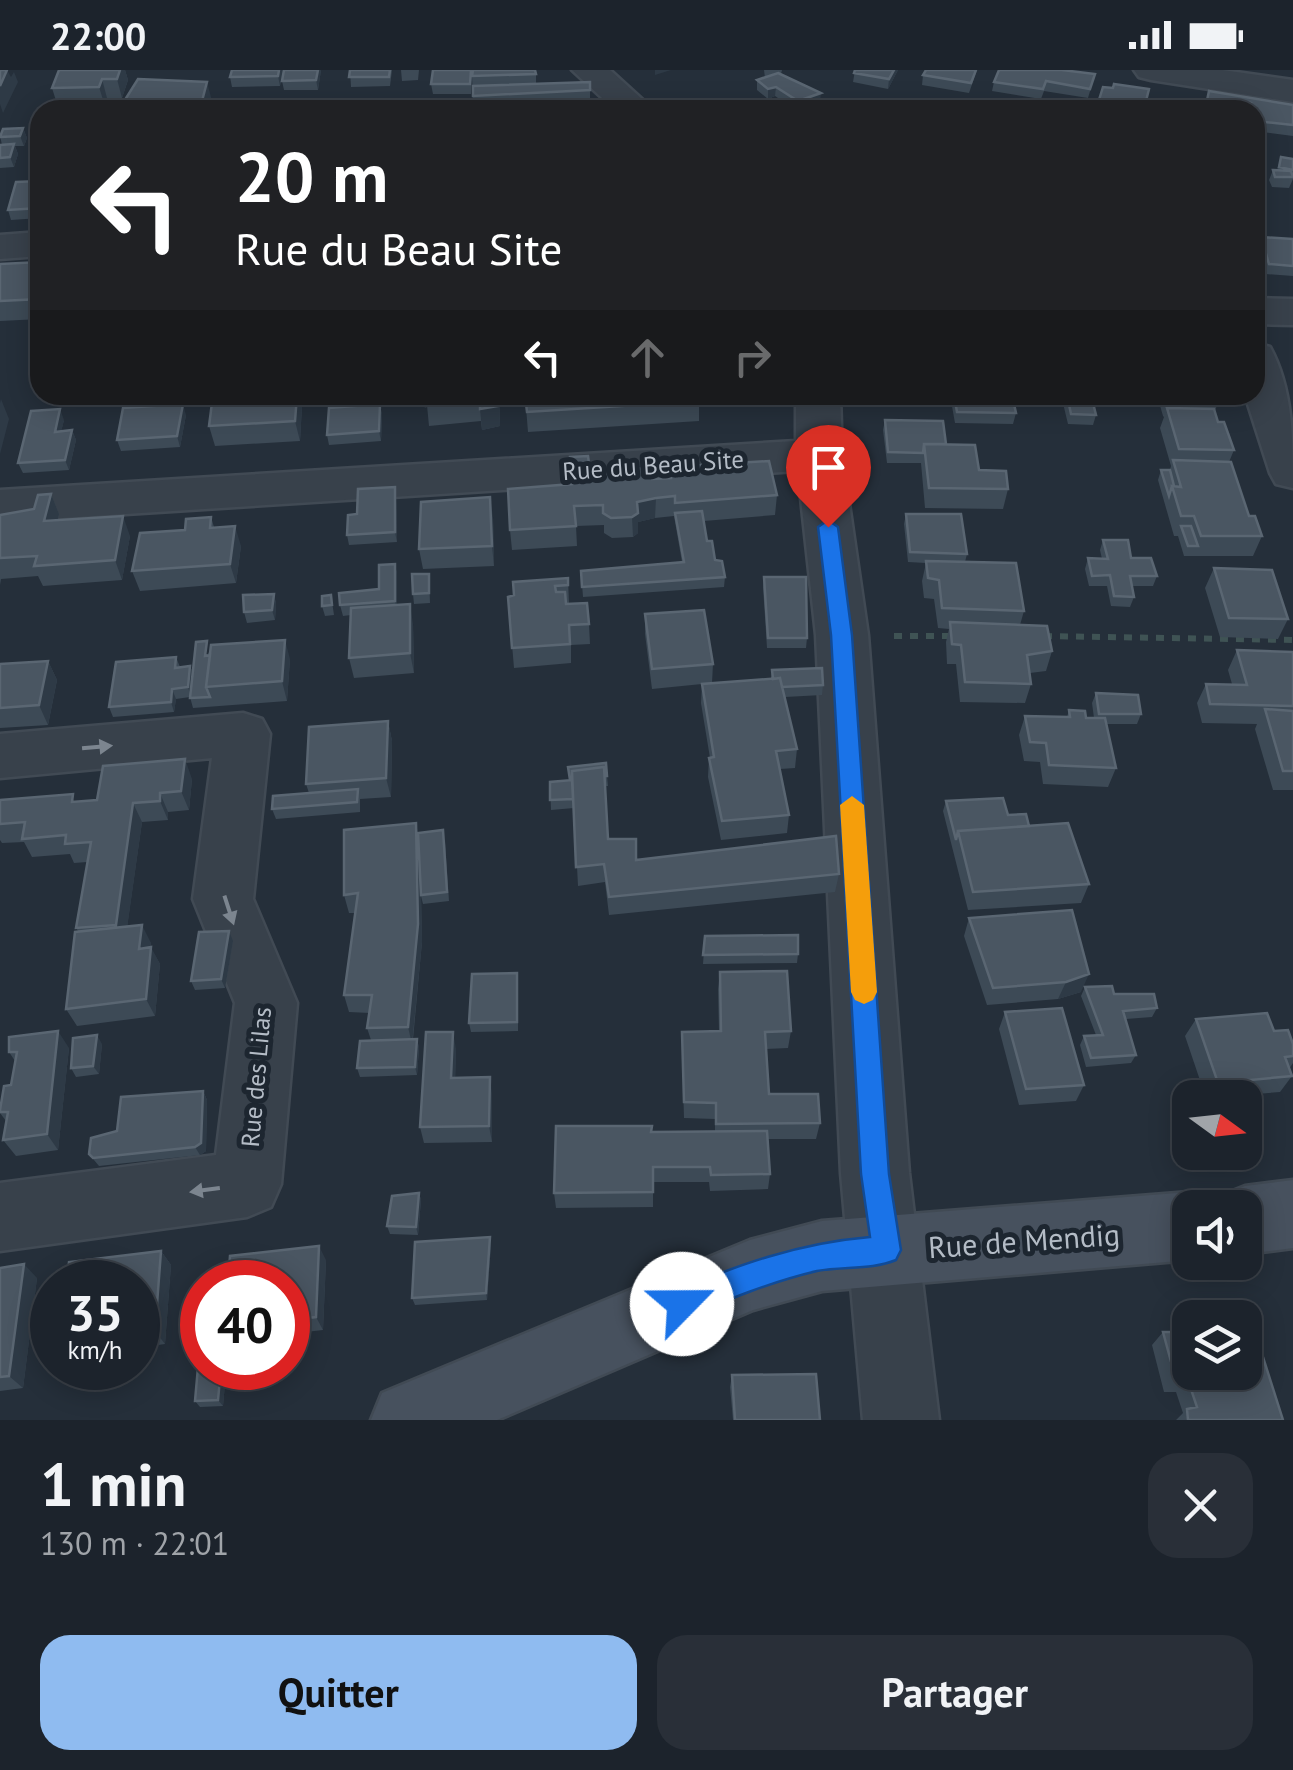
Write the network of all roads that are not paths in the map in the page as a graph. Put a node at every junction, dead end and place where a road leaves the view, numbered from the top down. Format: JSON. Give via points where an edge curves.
{"nodes":[{"id":1,"x":588,"y":70,"type":"edge"},
{"id":2,"x":1151,"y":70,"type":"edge"},
{"id":3,"x":1293,"y":91,"type":"edge"},
{"id":4,"x":624,"y":100,"type":"edge"},
{"id":5,"x":30,"y":245,"type":"edge"},
{"id":6,"x":0,"y":247,"type":"edge"},
{"id":7,"x":1265,"y":311,"type":"edge"},
{"id":8,"x":1293,"y":312,"type":"edge"},
{"id":9,"x":1265,"y":387,"type":"edge"},
{"id":10,"x":818,"y":405,"type":"edge"},
{"id":11,"x":819,"y":455,"type":"junction"},
{"id":12,"x":1293,"y":473,"type":"edge"},
{"id":13,"x":0,"y":506,"type":"edge"},
{"id":14,"x":0,"y":756,"type":"edge"},
{"id":15,"x":1293,"y":1214,"type":"edge"},
{"id":16,"x":0,"y":1217,"type":"edge"},
{"id":17,"x":1262,"y":1218,"type":"edge"},
{"id":18,"x":1172,"y":1227,"type":"edge"},
{"id":19,"x":886,"y":1250,"type":"junction"},
{"id":20,"x":410,"y":1420,"type":"edge"},
{"id":21,"x":901,"y":1420,"type":"edge"}],
"edges":[{"from":1,"to":4,"type":"street"},
{"from":2,"to":3,"type":"street"},
{"from":5,"to":6,"type":"street"},
{"from":7,"to":8,"type":"street"},
{"from":9,"to":12,"type":"street"},
{"from":10,"to":11,"type":"street"},
{"from":11,"to":13,"type":"street","name":"Rue du Beau Site"},
{"from":11,"to":19,"type":"street","via":[[842,635],[875,1174]]},
{"from":14,"to":16,"type":"street","name":"Rue des Lilas","one_way":true,"via":[[243,734],[223,898],[266,1003],[247,1184]]},
{"from":15,"to":17,"type":"street"},
{"from":18,"to":19,"type":"street","name":"Rue de Mendig"},
{"from":19,"to":20,"type":"street","name":"Rue de Mendig","via":[[822,1256],[750,1275]]},
{"from":19,"to":21,"type":"street"}]}
